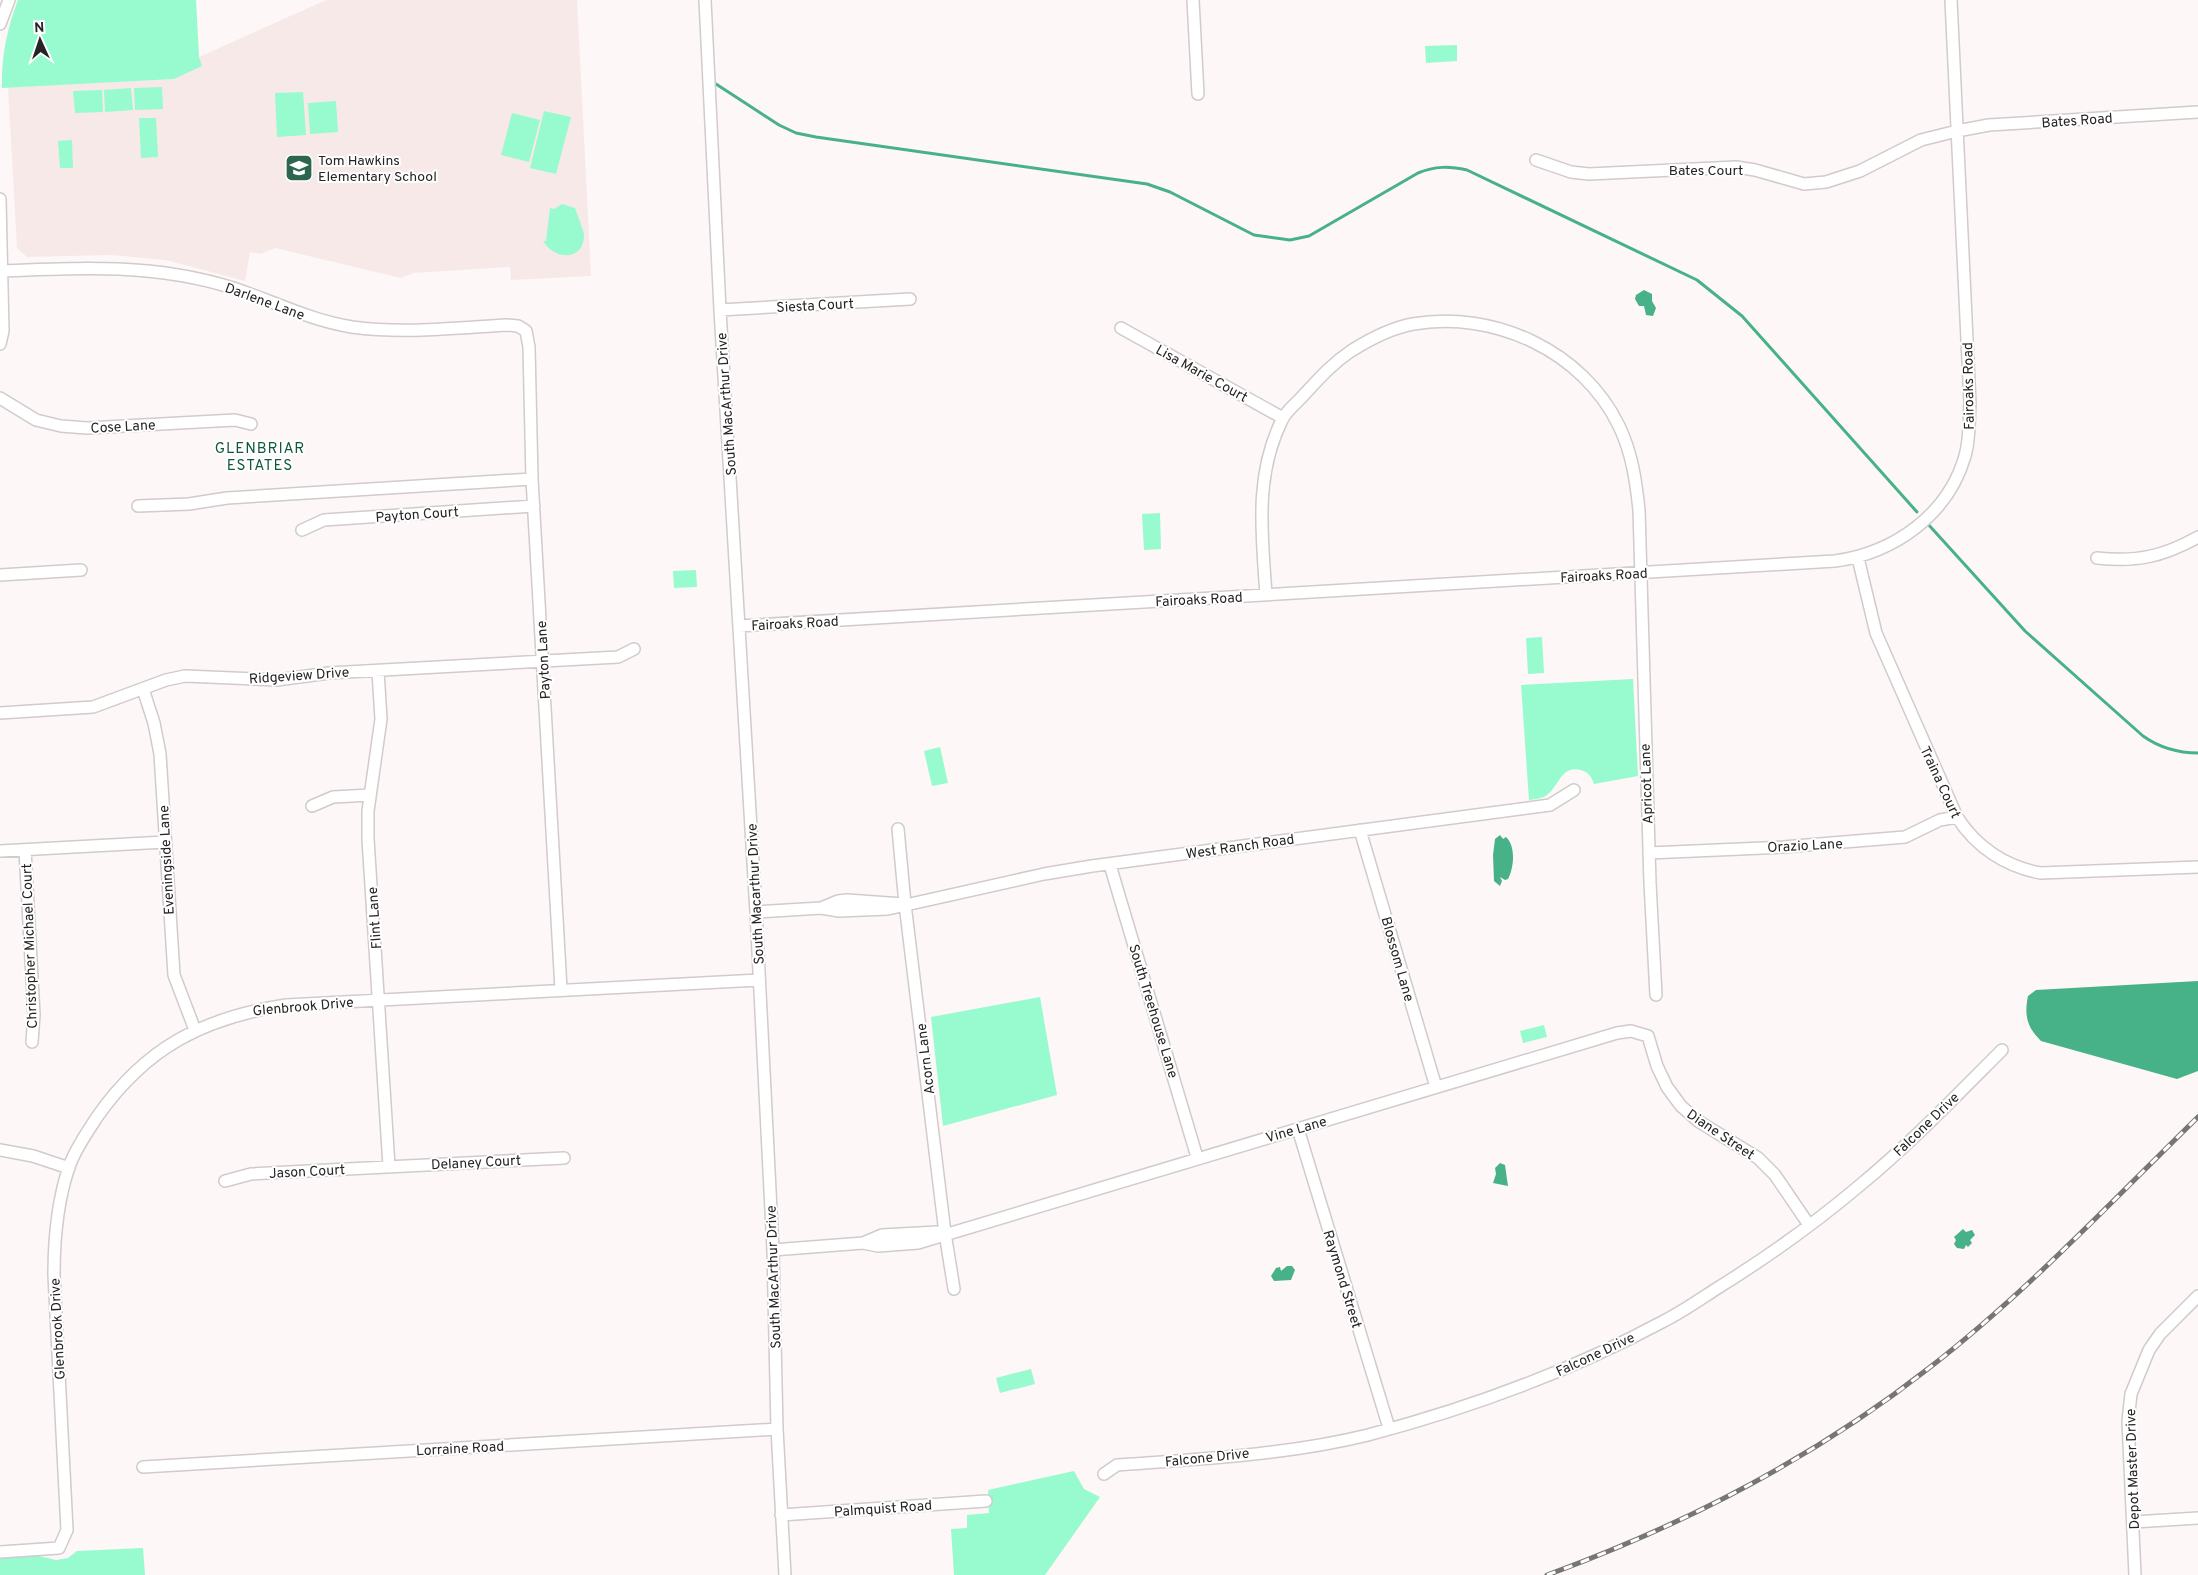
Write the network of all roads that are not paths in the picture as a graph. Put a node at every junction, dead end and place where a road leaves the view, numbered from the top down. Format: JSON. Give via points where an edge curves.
{"nodes":[{"id":1,"x":8,"y":0,"type":"edge"},
{"id":2,"x":705,"y":0,"type":"edge"},
{"id":3,"x":1193,"y":0,"type":"edge"},
{"id":4,"x":1951,"y":0,"type":"edge"},
{"id":5,"x":0,"y":24,"type":"edge"},
{"id":6,"x":1198,"y":94,"type":"dead end"},
{"id":7,"x":2198,"y":112,"type":"edge"},
{"id":8,"x":1957,"y":131,"type":"junction"},
{"id":9,"x":1536,"y":160,"type":"dead end"},
{"id":10,"x":0,"y":199,"type":"edge"},
{"id":11,"x":3,"y":271,"type":"junction"},
{"id":12,"x":910,"y":299,"type":"dead end"},
{"id":13,"x":720,"y":310,"type":"junction"},
{"id":14,"x":1122,"y":328,"type":"dead end"},
{"id":15,"x":526,"y":331,"type":"joint"},
{"id":16,"x":0,"y":344,"type":"edge"},
{"id":17,"x":0,"y":398,"type":"edge"},
{"id":18,"x":1283,"y":418,"type":"junction"},
{"id":19,"x":251,"y":424,"type":"dead end"},
{"id":20,"x":532,"y":479,"type":"junction"},
{"id":21,"x":138,"y":506,"type":"dead end"},
{"id":22,"x":534,"y":506,"type":"junction"},
{"id":23,"x":302,"y":530,"type":"dead end"},
{"id":24,"x":2198,"y":537,"type":"edge"},
{"id":25,"x":1858,"y":558,"type":"junction"},
{"id":26,"x":2097,"y":558,"type":"dead end"},
{"id":27,"x":81,"y":570,"type":"dead end"},
{"id":28,"x":1640,"y":573,"type":"junction"},
{"id":29,"x":0,"y":575,"type":"edge"},
{"id":30,"x":1266,"y":595,"type":"junction"},
{"id":31,"x":739,"y":626,"type":"junction"},
{"id":32,"x":634,"y":649,"type":"dead end"},
{"id":33,"x":544,"y":661,"type":"junction"},
{"id":34,"x":378,"y":670,"type":"junction"},
{"id":35,"x":143,"y":689,"type":"junction"},
{"id":36,"x":0,"y":713,"type":"edge"},
{"id":37,"x":1574,"y":790,"type":"dead end"},
{"id":38,"x":370,"y":795,"type":"junction"},
{"id":39,"x":312,"y":806,"type":"dead end"},
{"id":40,"x":750,"y":807,"type":"joint"},
{"id":41,"x":1956,"y":818,"type":"junction"},
{"id":42,"x":898,"y":829,"type":"dead end"},
{"id":43,"x":1360,"y":830,"type":"junction"},
{"id":44,"x":165,"y":842,"type":"junction"},
{"id":45,"x":25,"y":850,"type":"junction"},
{"id":46,"x":0,"y":851,"type":"edge"},
{"id":47,"x":1649,"y":853,"type":"junction"},
{"id":48,"x":1110,"y":864,"type":"junction"},
{"id":49,"x":2198,"y":867,"type":"edge"},
{"id":50,"x":905,"y":904,"type":"junction"},
{"id":51,"x":756,"y":912,"type":"junction"},
{"id":52,"x":759,"y":980,"type":"junction"},
{"id":53,"x":560,"y":989,"type":"junction"},
{"id":54,"x":1656,"y":995,"type":"dead end"},
{"id":55,"x":380,"y":999,"type":"junction"},
{"id":56,"x":194,"y":1030,"type":"junction"},
{"id":57,"x":1648,"y":1036,"type":"joint"},
{"id":58,"x":32,"y":1042,"type":"dead end"},
{"id":59,"x":2002,"y":1050,"type":"dead end"},
{"id":60,"x":1436,"y":1087,"type":"junction"},
{"id":61,"x":1298,"y":1129,"type":"junction"},
{"id":62,"x":0,"y":1150,"type":"edge"},
{"id":63,"x":564,"y":1158,"type":"dead end"},
{"id":64,"x":1197,"y":1158,"type":"junction"},
{"id":65,"x":389,"y":1166,"type":"junction"},
{"id":66,"x":69,"y":1168,"type":"junction"},
{"id":67,"x":225,"y":1181,"type":"dead end"},
{"id":68,"x":1809,"y":1225,"type":"junction"},
{"id":69,"x":945,"y":1233,"type":"junction"},
{"id":70,"x":773,"y":1250,"type":"junction"},
{"id":71,"x":954,"y":1289,"type":"dead end"},
{"id":72,"x":2198,"y":1296,"type":"edge"},
{"id":73,"x":1389,"y":1428,"type":"junction"},
{"id":74,"x":777,"y":1430,"type":"junction"},
{"id":75,"x":143,"y":1467,"type":"dead end"},
{"id":76,"x":1104,"y":1474,"type":"dead end"},
{"id":77,"x":986,"y":1501,"type":"dead end"},
{"id":78,"x":781,"y":1515,"type":"junction"},
{"id":79,"x":2198,"y":1518,"type":"edge"},
{"id":80,"x":2134,"y":1522,"type":"junction"},
{"id":81,"x":0,"y":1552,"type":"edge"},
{"id":82,"x":785,"y":1575,"type":"edge"},
{"id":83,"x":2135,"y":1575,"type":"edge"}],
"edges":[{"from":1,"to":5,"type":"street"},
{"from":2,"to":13,"type":"street","name":"South MacArthur Drive"},
{"from":3,"to":6,"type":"street"},
{"from":4,"to":8,"type":"street","name":"Fairoaks Road"},
{"from":7,"to":8,"type":"street","name":"Bates Road","via":[[1989,125]]},
{"from":8,"to":9,"type":"street","name":"Bates Court","via":[[1921,140],[1860,172],[1826,182],[1804,184],[1736,167],[1589,174],[1571,172]]},
{"from":8,"to":25,"type":"street","name":"Fairoaks Road","via":[[1970,403],[1965,456],[1955,483],[1932,512],[1906,536]]},
{"from":10,"to":11,"type":"street"},
{"from":11,"to":15,"type":"street","name":"Darlene Lane","via":[[84,267],[153,271],[232,288],[304,316],[350,326],[394,330],[507,325]]},
{"from":11,"to":16,"type":"street"},
{"from":12,"to":13,"type":"street","name":"Siesta Court"},
{"from":13,"to":31,"type":"street","name":"South MacArthur Drive"},
{"from":14,"to":18,"type":"street","name":"Lisa Marie Court"},
{"from":15,"to":20,"type":"street","name":"Payton Lane"},
{"from":17,"to":19,"type":"street","name":"Cose Lane","via":[[36,420],[61,426],[87,428],[235,420]]},
{"from":18,"to":28,"type":"street","name":"Apricot Lane","via":[[1340,358],[1366,342],[1412,324],[1452,322],[1494,327],[1534,342],[1581,373],[1619,425],[1635,474]]},
{"from":18,"to":30,"type":"street","name":"Apricot Lane","via":[[1264,475],[1261,510]]},
{"from":20,"to":21,"type":"street"},
{"from":20,"to":22,"type":"street","name":"Payton Lane"},
{"from":22,"to":23,"type":"street","name":"Payton Court","via":[[324,520]]},
{"from":22,"to":33,"type":"street","name":"Payton Lane"},
{"from":24,"to":26,"type":"street","via":[[2158,556],[2131,560]]},
{"from":25,"to":28,"type":"street","name":"Fairoaks Road"},
{"from":25,"to":41,"type":"street","name":"Traina Court","via":[[1876,633]]},
{"from":27,"to":29,"type":"street"},
{"from":28,"to":30,"type":"street","name":"Fairoaks Road"},
{"from":28,"to":47,"type":"street","name":"Apricot Lane"},
{"from":30,"to":31,"type":"street","name":"Fairoaks Road"},
{"from":31,"to":40,"type":"street","name":"South MacArthur Drive"},
{"from":32,"to":33,"type":"street","name":"Ridgeview Drive","via":[[618,657]]},
{"from":33,"to":34,"type":"street","name":"Ridgeview Drive"},
{"from":33,"to":53,"type":"street","name":"Payton Lane"},
{"from":34,"to":35,"type":"street","name":"Ridgeview Drive","via":[[277,680],[185,676]]},
{"from":34,"to":38,"type":"street","name":"Flint Lane","via":[[381,719]]},
{"from":35,"to":36,"type":"street","name":"Ridgeview Drive","via":[[93,707]]},
{"from":35,"to":44,"type":"street","name":"Eveningside Lane","via":[[160,754]]},
{"from":37,"to":43,"type":"street","name":"West Ranch Road","via":[[1550,805]]},
{"from":38,"to":39,"type":"street","via":[[339,796]]},
{"from":38,"to":55,"type":"street","name":"Flint Lane","via":[[368,839]]},
{"from":40,"to":51,"type":"street","name":"South Macarthur Drive"},
{"from":41,"to":47,"type":"street","name":"Orazio Lane","via":[[1940,820],[1904,838]]},
{"from":41,"to":49,"type":"street","name":"Traina Court","via":[[1988,851],[2028,871],[2084,873]]},
{"from":42,"to":50,"type":"street","name":"Acorn Lane"},
{"from":43,"to":48,"type":"street","name":"West Ranch Road"},
{"from":43,"to":60,"type":"street","name":"Blossom Lane"},
{"from":44,"to":45,"type":"street"},
{"from":44,"to":56,"type":"street","name":"Eveningside Lane","via":[[174,975]]},
{"from":45,"to":46,"type":"street"},
{"from":45,"to":58,"type":"street","name":"Christopher Michael Court","via":[[34,1016]]},
{"from":47,"to":54,"type":"street","name":"Apricot Lane"},
{"from":48,"to":50,"type":"street","name":"West Ranch Road","via":[[1044,874]]},
{"from":48,"to":64,"type":"street","name":"South Treehouse Lane"},
{"from":50,"to":51,"type":"street","name":"West Ranch Road","via":[[888,910],[861,906],[839,911],[821,908]]},
{"from":50,"to":69,"type":"street","name":"Acorn Lane"},
{"from":51,"to":52,"type":"street","name":"South Macarthur Drive"},
{"from":52,"to":53,"type":"street","name":"Glenbrook Drive"},
{"from":52,"to":70,"type":"street","name":"South MacArthur Drive"},
{"from":53,"to":55,"type":"street","name":"Glenbrook Drive"},
{"from":55,"to":56,"type":"street","name":"Glenbrook Drive","via":[[247,1011]]},
{"from":55,"to":65,"type":"street","name":"Flint Lane"},
{"from":56,"to":66,"type":"street","name":"Glenbrook Drive","via":[[162,1050],[111,1097]]},
{"from":57,"to":60,"type":"street","name":"Vine Lane","via":[[1631,1031],[1617,1033]]},
{"from":57,"to":68,"type":"street","name":"Diane Street","via":[[1666,1087],[1681,1106],[1698,1121],[1758,1158],[1775,1175]]},
{"from":59,"to":68,"type":"street","name":"Falcone Drive","via":[[1906,1146]]},
{"from":60,"to":61,"type":"street","name":"Vine Lane"},
{"from":61,"to":64,"type":"street","name":"Vine Lane"},
{"from":61,"to":73,"type":"street","name":"Raymond Street"},
{"from":62,"to":66,"type":"street","via":[[34,1156]]},
{"from":63,"to":65,"type":"street","name":"Delaney Court"},
{"from":64,"to":69,"type":"street","name":"Vine Lane"},
{"from":65,"to":67,"type":"street","name":"Jason Court","via":[[251,1174]]},
{"from":66,"to":81,"type":"street","name":"Glenbrook Drive","via":[[54,1239],[67,1530],[58,1548]]},
{"from":68,"to":73,"type":"street","name":"Falcone Drive","via":[[1666,1320],[1530,1384]]},
{"from":69,"to":70,"type":"street","name":"Vine Lane","via":[[882,1235],[863,1243]]},
{"from":69,"to":71,"type":"street","name":"Acorn Lane"},
{"from":70,"to":74,"type":"street","name":"South MacArthur Drive"},
{"from":72,"to":80,"type":"street","name":"Depot Master Drive","via":[[2160,1334],[2149,1350],[2131,1394],[2128,1422]]},
{"from":73,"to":76,"type":"street","name":"Falcone Drive","via":[[1297,1447],[1117,1466]]},
{"from":74,"to":75,"type":"street","name":"Lorraine Road"},
{"from":74,"to":78,"type":"street","name":"South MacArthur Drive"},
{"from":77,"to":78,"type":"street","name":"Palmquist Road"},
{"from":78,"to":82,"type":"street","name":"South MacArthur Drive"},
{"from":79,"to":80,"type":"street"},
{"from":80,"to":83,"type":"street","name":"Depot Master Drive"}]}
